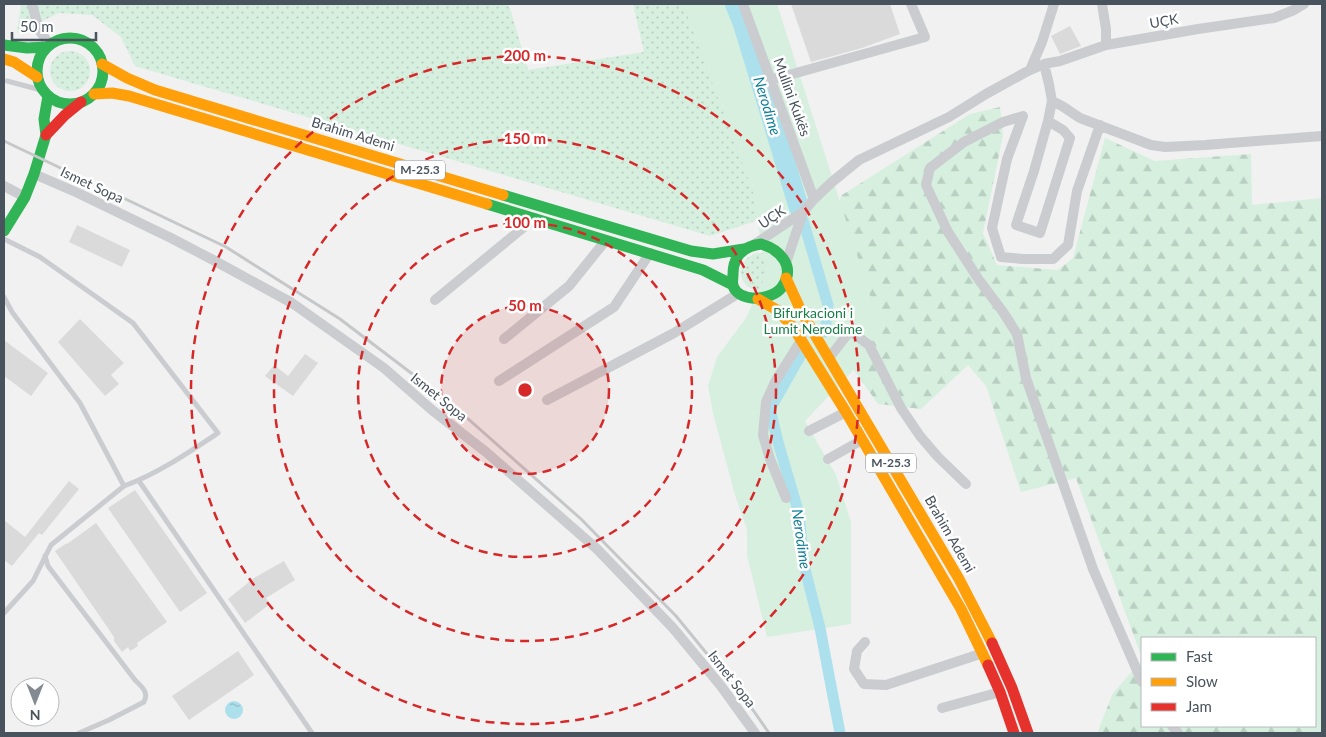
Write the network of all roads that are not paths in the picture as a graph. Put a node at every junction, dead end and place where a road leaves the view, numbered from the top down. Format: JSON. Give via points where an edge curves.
{"nodes":[{"id":1,"x":32,"y":4,"type":"edge"},
{"id":2,"x":743,"y":4,"type":"edge"},
{"id":3,"x":911,"y":4,"type":"edge"},
{"id":4,"x":1054,"y":4,"type":"edge"},
{"id":5,"x":1102,"y":4,"type":"edge"},
{"id":6,"x":1304,"y":4,"type":"edge"},
{"id":7,"x":4,"y":45,"type":"edge"},
{"id":8,"x":1106,"y":45,"type":"junction"},
{"id":9,"x":49,"y":46,"type":"junction"},
{"id":10,"x":4,"y":59,"type":"edge"},
{"id":11,"x":102,"y":64,"type":"junction"},
{"id":12,"x":1044,"y":64,"type":"junction"},
{"id":13,"x":1030,"y":70,"type":"junction"},
{"id":14,"x":38,"y":77,"type":"junction"},
{"id":15,"x":771,"y":80,"type":"junction"},
{"id":16,"x":6,"y":81,"type":"dead end"},
{"id":17,"x":45,"y":93,"type":"junction"},
{"id":18,"x":94,"y":94,"type":"junction"},
{"id":19,"x":1052,"y":101,"type":"junction"},
{"id":20,"x":81,"y":102,"type":"junction"},
{"id":21,"x":1048,"y":121,"type":"junction"},
{"id":22,"x":1100,"y":126,"type":"junction"},
{"id":23,"x":46,"y":135,"type":"junction"},
{"id":24,"x":1322,"y":136,"type":"edge"},
{"id":25,"x":34,"y":174,"type":"junction"},
{"id":26,"x":4,"y":186,"type":"edge"},
{"id":27,"x":25,"y":197,"type":"junction"},
{"id":28,"x":814,"y":199,"type":"junction"},
{"id":29,"x":803,"y":212,"type":"junction"},
{"id":30,"x":534,"y":218,"type":"junction"},
{"id":31,"x":4,"y":231,"type":"edge"},
{"id":32,"x":4,"y":239,"type":"edge"},
{"id":33,"x":606,"y":240,"type":"junction"},
{"id":34,"x":750,"y":247,"type":"junction"},
{"id":35,"x":650,"y":253,"type":"junction"},
{"id":36,"x":786,"y":263,"type":"junction"},
{"id":37,"x":786,"y":278,"type":"junction"},
{"id":38,"x":736,"y":289,"type":"junction"},
{"id":39,"x":4,"y":297,"type":"edge"},
{"id":40,"x":758,"y":299,"type":"junction"},
{"id":41,"x":436,"y":300,"type":"dead end"},
{"id":42,"x":504,"y":339,"type":"dead end"},
{"id":43,"x":802,"y":339,"type":"junction"},
{"id":44,"x":829,"y":358,"type":"junction"},
{"id":45,"x":499,"y":381,"type":"dead end"},
{"id":46,"x":547,"y":400,"type":"dead end"},
{"id":47,"x":846,"y":412,"type":"junction"},
{"id":48,"x":810,"y":431,"type":"dead end"},
{"id":49,"x":862,"y":440,"type":"junction"},
{"id":50,"x":828,"y":459,"type":"dead end"},
{"id":51,"x":139,"y":481,"type":"junction"},
{"id":52,"x":966,"y":484,"type":"dead end"},
{"id":53,"x":124,"y":486,"type":"junction"},
{"id":54,"x":786,"y":498,"type":"dead end"},
{"id":55,"x":45,"y":556,"type":"junction"},
{"id":56,"x":4,"y":613,"type":"edge"},
{"id":57,"x":865,"y":642,"type":"dead end"},
{"id":58,"x":983,"y":653,"type":"junction"},
{"id":59,"x":1141,"y":680,"type":"edge"},
{"id":60,"x":1000,"y":692,"type":"junction"},
{"id":61,"x":942,"y":708,"type":"dead end"},
{"id":62,"x":80,"y":733,"type":"edge"},
{"id":63,"x":312,"y":733,"type":"edge"},
{"id":64,"x":755,"y":733,"type":"edge"},
{"id":65,"x":1014,"y":733,"type":"edge"},
{"id":66,"x":1028,"y":733,"type":"edge"}],
"edges":[{"from":1,"to":9,"type":"street","via":[[39,30]]},
{"from":2,"to":15,"type":"street","name":"Mullini Kukës"},
{"from":3,"to":15,"type":"street","via":[[924,37]]},
{"from":4,"to":13,"type":"street"},
{"from":5,"to":8,"type":"street"},
{"from":6,"to":8,"type":"street","name":"UÇK","via":[[1274,18]]},
{"from":7,"to":9,"type":"main road","name":"Brahim Ademi","number":"M-25.3"},
{"from":8,"to":12,"type":"street","name":"UÇK"},
{"from":9,"to":11,"type":"main road","name":"Brahim Ademi","number":"M-25.3","via":[[62,39],[80,40],[94,49]]},
{"from":9,"to":14,"type":"main road","via":[[39,60]]},
{"from":10,"to":14,"type":"main road"},
{"from":11,"to":18,"type":"main road","via":[[102,80]]},
{"from":11,"to":34,"type":"main road","name":"Brahim Ademi","number":"M-25.3","via":[[155,90],[682,249],[710,255]]},
{"from":12,"to":13,"type":"street","name":"UÇK"},
{"from":12,"to":19,"type":"street"},
{"from":13,"to":28,"type":"street","name":"UÇK","via":[[949,117],[859,160]]},
{"from":14,"to":17,"type":"main road"},
{"from":15,"to":28,"type":"street","name":"Mullini Kukës"},
{"from":16,"to":17,"type":"lane"},
{"from":17,"to":20,"type":"main road","via":[[65,104]]},
{"from":17,"to":23,"type":"main road"},
{"from":18,"to":20,"type":"main road"},
{"from":18,"to":30,"type":"main road","name":"Brahim Ademi","number":"M-25.3","via":[[129,96]]},
{"from":19,"to":21,"type":"street"},
{"from":19,"to":22,"type":"street"},
{"from":20,"to":23,"type":"main road"},
{"from":21,"to":21,"type":"street","via":[[1016,225],[1040,233],[1070,138]]},
{"from":22,"to":24,"type":"street","via":[[1165,147]]},
{"from":22,"to":59,"type":"street","via":[[1077,191],[1068,245],[1053,259],[1002,257],[992,228],[1007,160],[1023,116],[1003,122],[964,142],[930,168],[926,185],[948,232],[1017,334],[1026,378],[1090,560]]},
{"from":23,"to":25,"type":"main road"},
{"from":25,"to":27,"type":"main road"},
{"from":25,"to":64,"type":"street","name":"Ismet Sopa","via":[[180,243],[292,303],[384,368],[597,549],[673,628]]},
{"from":26,"to":27,"type":"street"},
{"from":27,"to":31,"type":"main road"},
{"from":28,"to":29,"type":"street","name":"UÇK"},
{"from":29,"to":34,"type":"street","name":"UÇK"},
{"from":29,"to":36,"type":"street","name":"UÇK"},
{"from":30,"to":33,"type":"main road","name":"Brahim Ademi","number":"M-25.3"},
{"from":30,"to":41,"type":"street"},
{"from":32,"to":51,"type":"lane","via":[[40,257],[133,323],[218,433]]},
{"from":33,"to":35,"type":"main road","name":"Brahim Ademi","number":"M-25.3"},
{"from":33,"to":42,"type":"street","via":[[568,286]]},
{"from":34,"to":36,"type":"main road","name":"Brahim Ademi","number":"M-25.3","via":[[767,245]]},
{"from":34,"to":38,"type":"main road","via":[[733,265]]},
{"from":35,"to":38,"type":"main road","name":"Brahim Ademi","number":"M-25.3","via":[[703,270]]},
{"from":35,"to":45,"type":"street","via":[[614,307]]},
{"from":36,"to":37,"type":"main road","name":"Brahim Ademi","number":"M-25.3"},
{"from":37,"to":40,"type":"main road","via":[[773,296]]},
{"from":37,"to":44,"type":"main road","name":"Brahim Ademi","number":"M-25.3"},
{"from":38,"to":40,"type":"main road","name":"Brahim Ademi","number":"M-25.3"},
{"from":38,"to":46,"type":"street","via":[[674,333]]},
{"from":39,"to":53,"type":"lane","via":[[80,403]]},
{"from":40,"to":43,"type":"main road","name":"Brahim Ademi","number":"M-25.3","via":[[786,318]]},
{"from":43,"to":47,"type":"main road","name":"Brahim Ademi","number":"M-25.3"},
{"from":43,"to":54,"type":"street","via":[[766,402],[763,434]]},
{"from":44,"to":52,"type":"street","via":[[850,331],[869,345],[901,408],[920,436]]},
{"from":44,"to":66,"type":"main road","name":"Brahim Ademi","number":"M-25.3","via":[[978,615],[1012,688]]},
{"from":47,"to":48,"type":"street"},
{"from":47,"to":49,"type":"main road","name":"Brahim Ademi","number":"M-25.3"},
{"from":49,"to":50,"type":"street"},
{"from":49,"to":58,"type":"main road","name":"Brahim Ademi","number":"M-25.3","via":[[942,575]]},
{"from":51,"to":53,"type":"lane"},
{"from":51,"to":63,"type":"lane"},
{"from":53,"to":55,"type":"lane","via":[[51,545]]},
{"from":55,"to":56,"type":"lane","via":[[33,581]]},
{"from":55,"to":62,"type":"lane","via":[[48,566],[145,690],[144,702]]},
{"from":57,"to":58,"type":"street","via":[[856,651],[854,669],[864,684],[886,685]]},
{"from":58,"to":60,"type":"main road","name":"Brahim Ademi","number":"M-25.3"},
{"from":60,"to":61,"type":"street"},
{"from":60,"to":65,"type":"main road","name":"Brahim Ademi","number":"M-25.3"}]}
